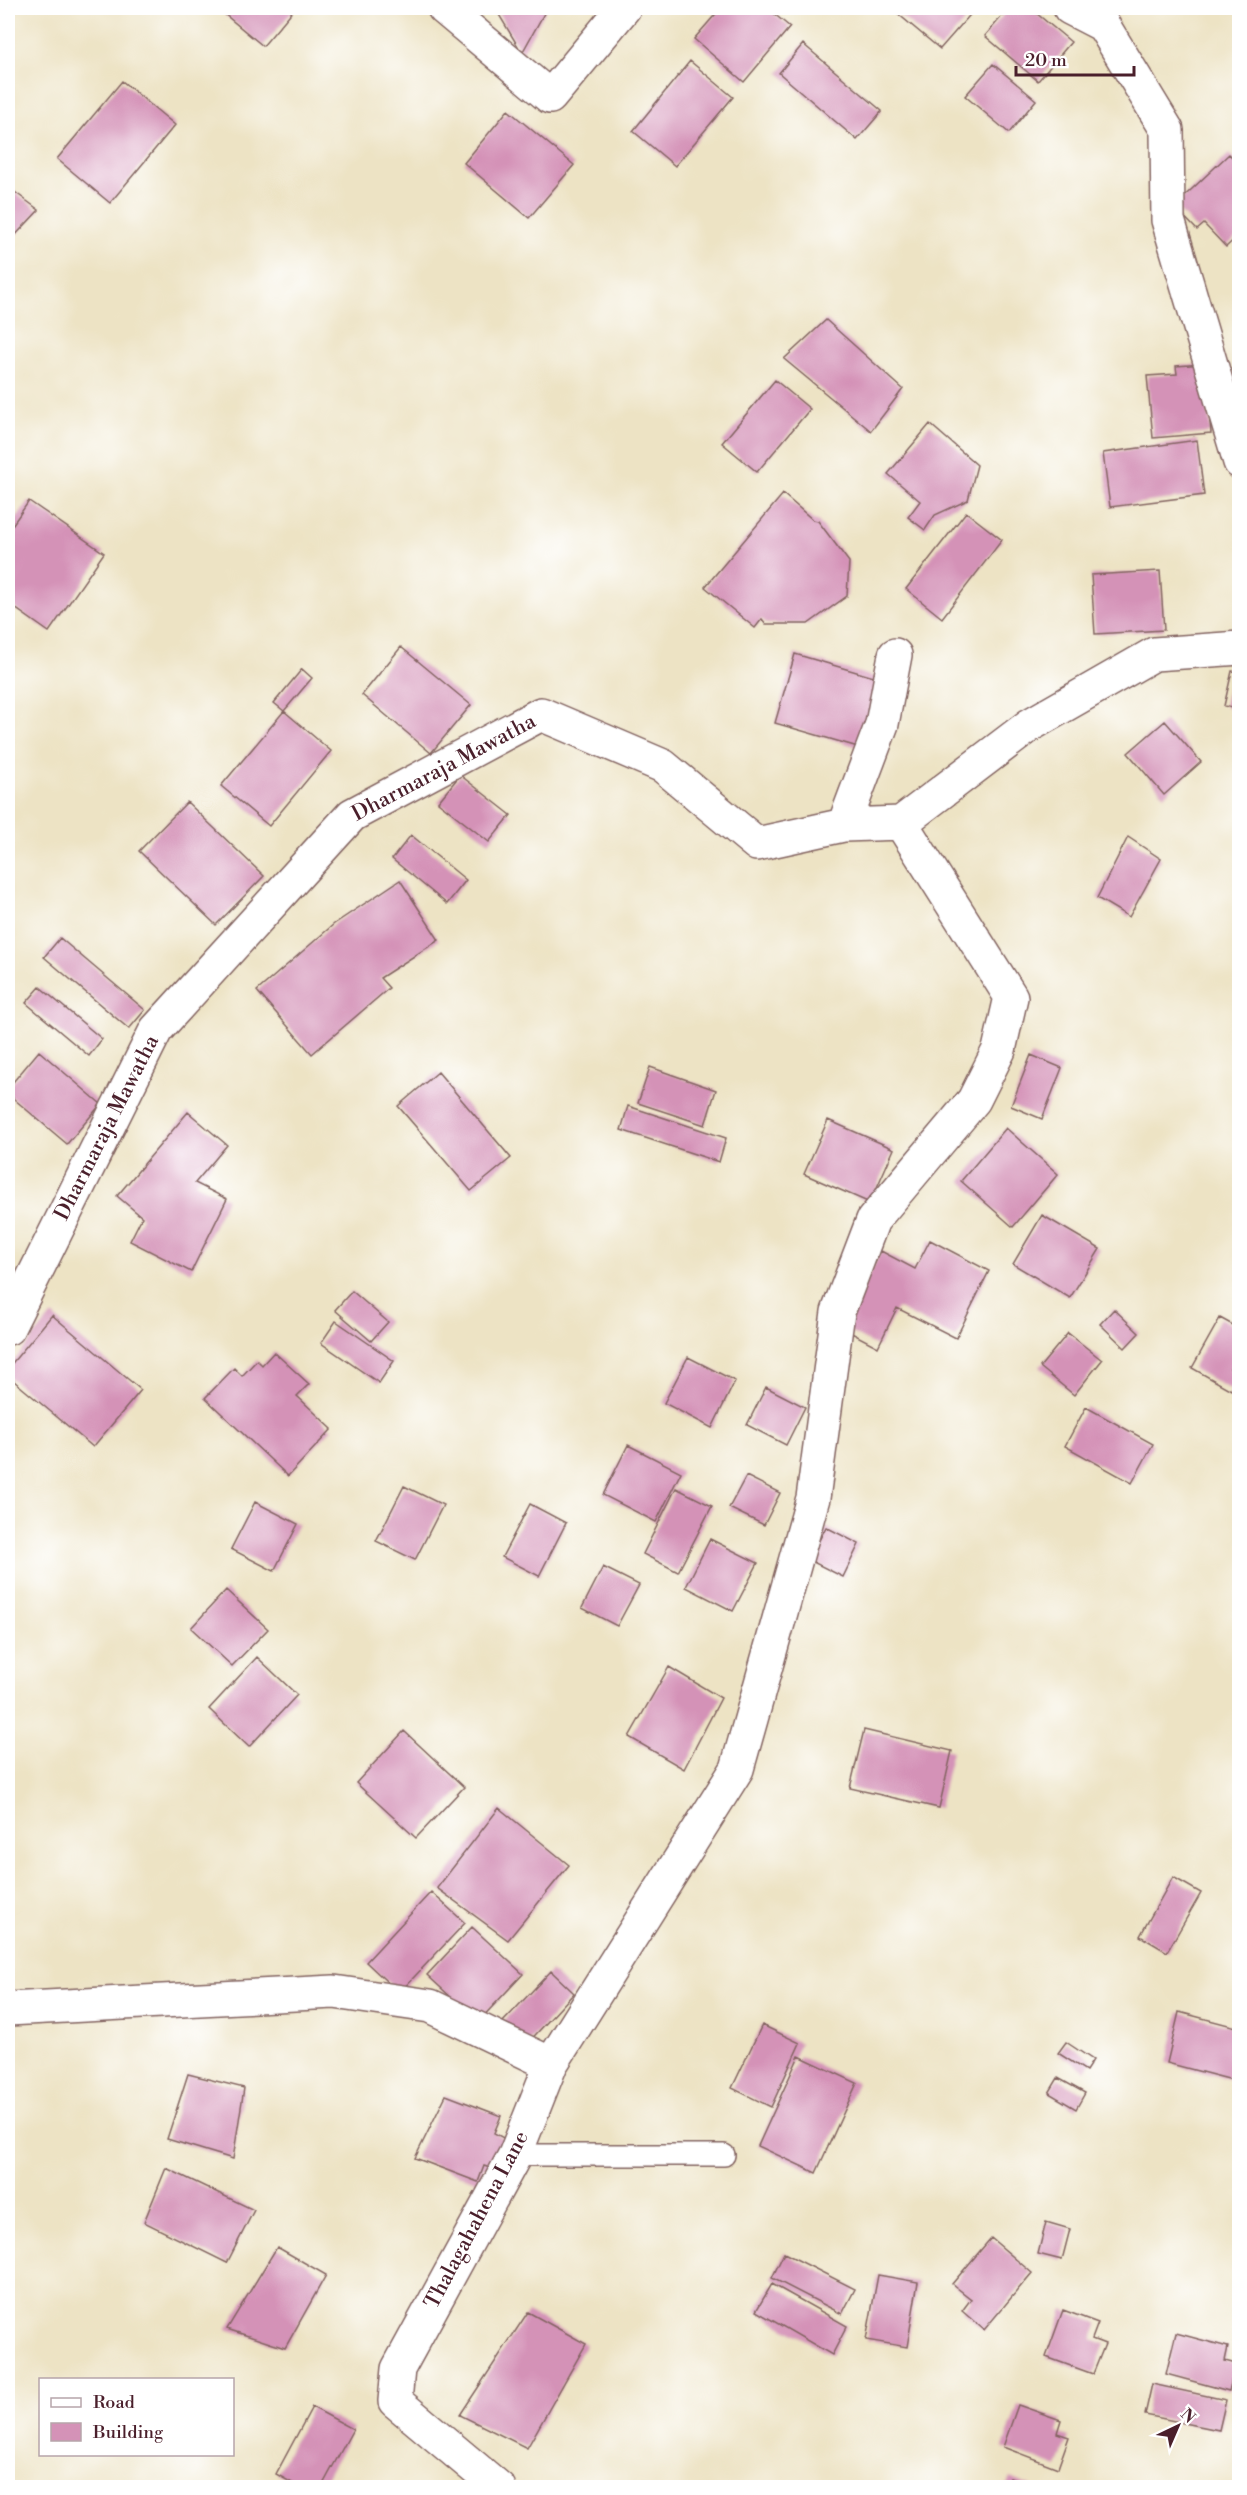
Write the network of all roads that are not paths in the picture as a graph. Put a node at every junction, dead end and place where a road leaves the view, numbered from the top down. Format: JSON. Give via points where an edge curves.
{"nodes":[{"id":1,"x":444,"y":8,"type":"edge"},
{"id":2,"x":624,"y":8,"type":"edge"},
{"id":3,"x":1071,"y":8,"type":"edge"},
{"id":4,"x":1239,"y":462,"type":"edge"},
{"id":5,"x":1239,"y":648,"type":"edge"},
{"id":6,"x":895,"y":655,"type":"dead end"},
{"id":7,"x":901,"y":823,"type":"junction"},
{"id":8,"x":844,"y":825,"type":"junction"},
{"id":9,"x":8,"y":1328,"type":"edge"},
{"id":10,"x":8,"y":2009,"type":"edge"},
{"id":11,"x":551,"y":2064,"type":"junction"},
{"id":12,"x":515,"y":2155,"type":"junction"},
{"id":13,"x":724,"y":2155,"type":"dead end"},
{"id":14,"x":499,"y":2487,"type":"edge"}],
"edges":[{"from":1,"to":2,"type":"street","via":[[550,97]]},
{"from":3,"to":4,"type":"street","via":[[1103,26],[1167,130],[1168,220]]},
{"from":5,"to":7,"type":"street","via":[[1154,654],[1030,725]]},
{"from":6,"to":8,"type":"street","via":[[882,724]]},
{"from":7,"to":8,"type":"street","name":"Dharmaraja Mawatha"},
{"from":7,"to":11,"type":"street","name":"Thalagahahena Lane","via":[[1011,997],[999,1050],[974,1100],[873,1220],[838,1312],[813,1498],[737,1769]]},
{"from":8,"to":9,"type":"street","name":"Dharmaraja Mawatha","via":[[757,844],[663,766],[541,714],[352,815],[156,1030]]},
{"from":10,"to":11,"type":"street","via":[[334,1992],[430,2006]]},
{"from":11,"to":12,"type":"street","name":"Thalagahahena Lane"},
{"from":12,"to":13,"type":"lane"},
{"from":12,"to":14,"type":"street","name":"Thalagahahena Lane","via":[[398,2369],[395,2401]]}]}
